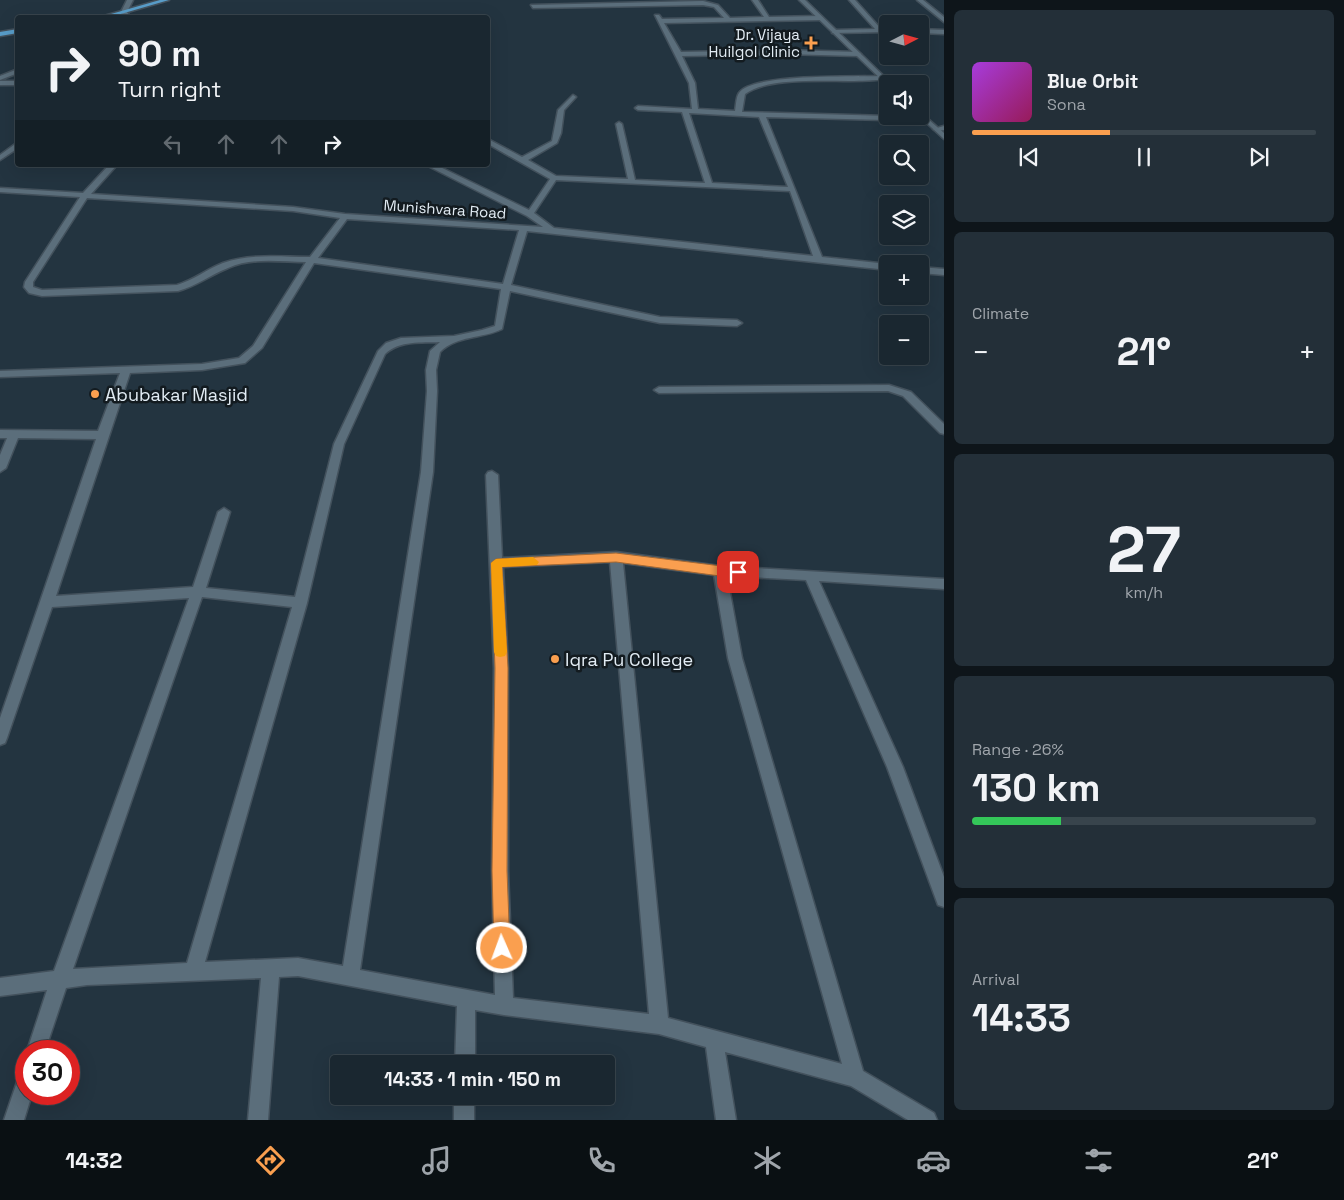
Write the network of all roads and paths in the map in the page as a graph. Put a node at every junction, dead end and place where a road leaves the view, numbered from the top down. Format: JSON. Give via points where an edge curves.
{"nodes":[{"id":1,"x":130,"y":0,"type":"edge"},
{"id":2,"x":166,"y":0,"type":"edge"},
{"id":3,"x":755,"y":0,"type":"edge"},
{"id":4,"x":802,"y":0,"type":"edge"},
{"id":5,"x":852,"y":0,"type":"edge"},
{"id":6,"x":920,"y":0,"type":"edge"},
{"id":7,"x":605,"y":2,"type":"edge"},
{"id":8,"x":649,"y":2,"type":"edge"},
{"id":9,"x":533,"y":6,"type":"dead end"},
{"id":10,"x":125,"y":15,"type":"edge"},
{"id":11,"x":128,"y":15,"type":"edge"},
{"id":12,"x":767,"y":18,"type":"junction"},
{"id":13,"x":820,"y":18,"type":"junction"},
{"id":14,"x":728,"y":19,"type":"junction"},
{"id":15,"x":944,"y":20,"type":"edge"},
{"id":16,"x":660,"y":21,"type":"junction"},
{"id":17,"x":879,"y":30,"type":"edge"},
{"id":18,"x":879,"y":31,"type":"edge"},
{"id":19,"x":929,"y":31,"type":"edge"},
{"id":20,"x":15,"y":32,"type":"edge"},
{"id":21,"x":834,"y":32,"type":"junction"},
{"id":22,"x":944,"y":32,"type":"edge"},
{"id":23,"x":0,"y":34,"type":"edge"},
{"id":24,"x":679,"y":54,"type":"junction"},
{"id":25,"x":858,"y":54,"type":"junction"},
{"id":26,"x":15,"y":72,"type":"edge"},
{"id":27,"x":880,"y":75,"type":"edge"},
{"id":28,"x":0,"y":78,"type":"edge"},
{"id":29,"x":879,"y":78,"type":"edge"},
{"id":30,"x":0,"y":84,"type":"edge"},
{"id":31,"x":15,"y":84,"type":"edge"},
{"id":32,"x":572,"y":97,"type":"dead end"},
{"id":33,"x":638,"y":108,"type":"dead end"},
{"id":34,"x":685,"y":110,"type":"junction"},
{"id":35,"x":695,"y":110,"type":"junction"},
{"id":36,"x":738,"y":113,"type":"junction"},
{"id":37,"x":762,"y":115,"type":"junction"},
{"id":38,"x":879,"y":116,"type":"edge"},
{"id":39,"x":929,"y":122,"type":"edge"},
{"id":40,"x":619,"y":124,"type":"dead end"},
{"id":41,"x":944,"y":128,"type":"edge"},
{"id":42,"x":936,"y":129,"type":"junction"},
{"id":43,"x":944,"y":137,"type":"edge"},
{"id":44,"x":490,"y":142,"type":"edge"},
{"id":45,"x":15,"y":146,"type":"edge"},
{"id":46,"x":0,"y":158,"type":"edge"},
{"id":47,"x":523,"y":160,"type":"junction"},
{"id":48,"x":111,"y":167,"type":"edge"},
{"id":49,"x":434,"y":167,"type":"edge"},
{"id":50,"x":554,"y":178,"type":"junction"},
{"id":51,"x":632,"y":182,"type":"junction"},
{"id":52,"x":709,"y":185,"type":"junction"},
{"id":53,"x":791,"y":189,"type":"junction"},
{"id":54,"x":0,"y":190,"type":"edge"},
{"id":55,"x":85,"y":195,"type":"junction"},
{"id":56,"x":530,"y":214,"type":"junction"},
{"id":57,"x":345,"y":216,"type":"junction"},
{"id":58,"x":524,"y":228,"type":"junction"},
{"id":59,"x":552,"y":230,"type":"junction"},
{"id":60,"x":312,"y":260,"type":"junction"},
{"id":61,"x":819,"y":260,"type":"junction"},
{"id":62,"x":879,"y":266,"type":"edge"},
{"id":63,"x":929,"y":271,"type":"edge"},
{"id":64,"x":944,"y":272,"type":"edge"},
{"id":65,"x":506,"y":287,"type":"junction"},
{"id":66,"x":737,"y":323,"type":"dead end"},
{"id":67,"x":455,"y":338,"type":"junction"},
{"id":68,"x":126,"y":369,"type":"junction"},
{"id":69,"x":0,"y":374,"type":"edge"},
{"id":70,"x":659,"y":390,"type":"dead end"},
{"id":71,"x":944,"y":430,"type":"edge"},
{"id":72,"x":0,"y":434,"type":"edge"},
{"id":73,"x":14,"y":435,"type":"junction"},
{"id":74,"x":101,"y":435,"type":"junction"},
{"id":75,"x":0,"y":468,"type":"edge"},
{"id":76,"x":492,"y":475,"type":"dead end"},
{"id":77,"x":224,"y":512,"type":"dead end"},
{"id":78,"x":616,"y":558,"type":"junction"},
{"id":79,"x":496,"y":563,"type":"junction"},
{"id":80,"x":720,"y":572,"type":"junction"},
{"id":81,"x":810,"y":575,"type":"junction"},
{"id":82,"x":944,"y":584,"type":"edge"},
{"id":83,"x":199,"y":592,"type":"junction"},
{"id":84,"x":48,"y":602,"type":"junction"},
{"id":85,"x":300,"y":603,"type":"junction"},
{"id":86,"x":0,"y":738,"type":"edge"},
{"id":87,"x":944,"y":899,"type":"edge"},
{"id":88,"x":271,"y":968,"type":"junction"},
{"id":89,"x":193,"y":972,"type":"junction"},
{"id":90,"x":350,"y":977,"type":"junction"},
{"id":91,"x":60,"y":979,"type":"junction"},
{"id":92,"x":0,"y":987,"type":"edge"},
{"id":93,"x":466,"y":998,"type":"junction"},
{"id":94,"x":504,"y":1006,"type":"junction"},
{"id":95,"x":660,"y":1025,"type":"junction"},
{"id":96,"x":40,"y":1040,"type":"edge"},
{"id":97,"x":714,"y":1040,"type":"junction"},
{"id":98,"x":465,"y":1055,"type":"edge"},
{"id":99,"x":855,"y":1077,"type":"junction"},
{"id":100,"x":19,"y":1105,"type":"edge"},
{"id":101,"x":464,"y":1105,"type":"edge"},
{"id":102,"x":14,"y":1120,"type":"edge"},
{"id":103,"x":258,"y":1120,"type":"edge"},
{"id":104,"x":464,"y":1120,"type":"edge"},
{"id":105,"x":726,"y":1120,"type":"edge"},
{"id":106,"x":927,"y":1120,"type":"edge"}],
"edges":[{"from":1,"to":10,"type":"street"},
{"from":2,"to":11,"type":"main road"},
{"from":3,"to":12,"type":"street"},
{"from":4,"to":13,"type":"street"},
{"from":5,"to":17,"type":"street"},
{"from":6,"to":15,"type":"street"},
{"from":7,"to":8,"type":"street"},
{"from":7,"to":9,"type":"street"},
{"from":8,"to":14,"type":"street","via":[[710,4]]},
{"from":8,"to":16,"type":"street"},
{"from":12,"to":13,"type":"street"},
{"from":12,"to":14,"type":"street"},
{"from":13,"to":21,"type":"street"},
{"from":14,"to":16,"type":"street"},
{"from":16,"to":24,"type":"street"},
{"from":18,"to":21,"type":"street"},
{"from":19,"to":22,"type":"street"},
{"from":20,"to":23,"type":"main road"},
{"from":21,"to":25,"type":"street"},
{"from":24,"to":25,"type":"street"},
{"from":24,"to":35,"type":"street","via":[[692,83]]},
{"from":25,"to":27,"type":"street"},
{"from":26,"to":28,"type":"street"},
{"from":29,"to":36,"type":"street","via":[[760,83],[742,93]]},
{"from":30,"to":31,"type":"street"},
{"from":32,"to":47,"type":"street","via":[[561,110],[555,142]]},
{"from":33,"to":34,"type":"street"},
{"from":34,"to":35,"type":"street"},
{"from":34,"to":52,"type":"street"},
{"from":35,"to":36,"type":"street"},
{"from":36,"to":37,"type":"street"},
{"from":37,"to":38,"type":"street"},
{"from":37,"to":53,"type":"street"},
{"from":39,"to":42,"type":"street"},
{"from":40,"to":51,"type":"street"},
{"from":41,"to":42,"type":"street"},
{"from":42,"to":43,"type":"street"},
{"from":44,"to":47,"type":"street"},
{"from":45,"to":46,"type":"street"},
{"from":47,"to":50,"type":"street"},
{"from":48,"to":55,"type":"street"},
{"from":49,"to":56,"type":"street"},
{"from":50,"to":51,"type":"street"},
{"from":50,"to":56,"type":"street"},
{"from":51,"to":52,"type":"street"},
{"from":52,"to":53,"type":"street"},
{"from":53,"to":61,"type":"street"},
{"from":54,"to":55,"type":"street","name":"Munishvara Road"},
{"from":55,"to":57,"type":"street","name":"Munishvara Road","via":[[293,208]]},
{"from":55,"to":60,"type":"street","via":[[29,282],[28,287],[32,291],[178,288],[239,261]]},
{"from":56,"to":59,"type":"street"},
{"from":57,"to":58,"type":"street","name":"Munishvara Road"},
{"from":57,"to":60,"type":"street"},
{"from":58,"to":59,"type":"street","name":"Munishvara Road"},
{"from":58,"to":65,"type":"street"},
{"from":59,"to":61,"type":"street","name":"Munishvara Road"},
{"from":60,"to":65,"type":"street"},
{"from":60,"to":68,"type":"street","via":[[257,348],[242,361],[202,367]]},
{"from":61,"to":62,"type":"street","name":"Munishvara Road"},
{"from":63,"to":64,"type":"street"},
{"from":65,"to":66,"type":"street","via":[[660,320]]},
{"from":65,"to":67,"type":"street","via":[[499,327],[490,332]]},
{"from":67,"to":85,"type":"street","via":[[401,340],[381,353],[339,444]]},
{"from":67,"to":90,"type":"street","via":[[434,351],[427,472]]},
{"from":68,"to":69,"type":"street"},
{"from":68,"to":74,"type":"street"},
{"from":70,"to":71,"type":"street","via":[[889,388],[907,394]]},
{"from":72,"to":73,"type":"street"},
{"from":73,"to":74,"type":"street"},
{"from":73,"to":75,"type":"street"},
{"from":74,"to":84,"type":"street"},
{"from":76,"to":79,"type":"street"},
{"from":77,"to":83,"type":"street"},
{"from":78,"to":79,"type":"street"},
{"from":78,"to":80,"type":"street"},
{"from":78,"to":95,"type":"street"},
{"from":79,"to":94,"type":"street","via":[[501,668],[500,871]]},
{"from":80,"to":81,"type":"street"},
{"from":80,"to":99,"type":"street","via":[[736,658]]},
{"from":81,"to":82,"type":"street"},
{"from":81,"to":87,"type":"street","via":[[894,767]]},
{"from":83,"to":84,"type":"street"},
{"from":83,"to":85,"type":"street"},
{"from":83,"to":91,"type":"street"},
{"from":84,"to":86,"type":"street"},
{"from":85,"to":89,"type":"street"},
{"from":88,"to":89,"type":"street"},
{"from":88,"to":90,"type":"street","via":[[298,967]]},
{"from":88,"to":103,"type":"street"},
{"from":89,"to":91,"type":"street"},
{"from":90,"to":93,"type":"street"},
{"from":91,"to":92,"type":"street"},
{"from":91,"to":96,"type":"street"},
{"from":93,"to":94,"type":"street"},
{"from":93,"to":98,"type":"street"},
{"from":94,"to":95,"type":"street"},
{"from":95,"to":97,"type":"street"},
{"from":97,"to":99,"type":"street"},
{"from":97,"to":105,"type":"street"},
{"from":99,"to":106,"type":"street"},
{"from":100,"to":102,"type":"street"},
{"from":101,"to":104,"type":"street"}]}
